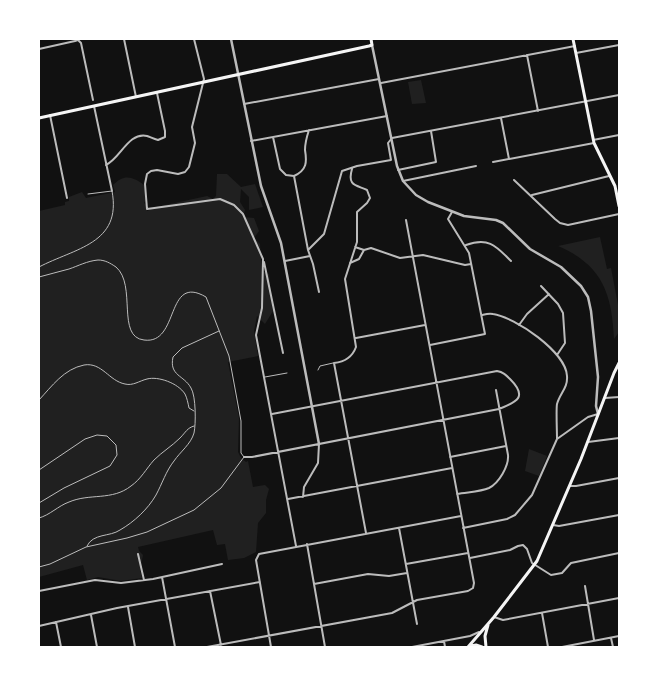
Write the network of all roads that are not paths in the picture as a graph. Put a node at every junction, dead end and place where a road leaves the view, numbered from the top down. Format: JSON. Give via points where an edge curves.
{"nodes":[{"id":1,"x":124,"y":39,"type":"edge"},
{"id":2,"x":194,"y":39,"type":"edge"},
{"id":3,"x":231,"y":39,"type":"edge"},
{"id":4,"x":371,"y":39,"type":"edge"},
{"id":5,"x":574,"y":39,"type":"edge"},
{"id":6,"x":75,"y":40,"type":"edge"},
{"id":7,"x":372,"y":45,"type":"junction"},
{"id":8,"x":619,"y":45,"type":"edge"},
{"id":9,"x":575,"y":46,"type":"junction"},
{"id":10,"x":39,"y":49,"type":"edge"},
{"id":11,"x":576,"y":53,"type":"junction"},
{"id":12,"x":527,"y":55,"type":"junction"},
{"id":13,"x":238,"y":74,"type":"junction"},
{"id":14,"x":379,"y":79,"type":"junction"},
{"id":15,"x":204,"y":82,"type":"junction"},
{"id":16,"x":380,"y":84,"type":"junction"},
{"id":17,"x":157,"y":92,"type":"junction"},
{"id":18,"x":619,"y":95,"type":"edge"},
{"id":19,"x":136,"y":97,"type":"junction"},
{"id":20,"x":93,"y":100,"type":"dead end"},
{"id":21,"x":586,"y":102,"type":"junction"},
{"id":22,"x":244,"y":104,"type":"junction"},
{"id":23,"x":94,"y":106,"type":"junction"},
{"id":24,"x":538,"y":111,"type":"junction"},
{"id":25,"x":50,"y":115,"type":"junction"},
{"id":26,"x":387,"y":116,"type":"junction"},
{"id":27,"x":39,"y":118,"type":"edge"},
{"id":28,"x":501,"y":118,"type":"junction"},
{"id":29,"x":309,"y":130,"type":"junction"},
{"id":30,"x":431,"y":131,"type":"junction"},
{"id":31,"x":619,"y":135,"type":"edge"},
{"id":32,"x":273,"y":137,"type":"junction"},
{"id":33,"x":392,"y":138,"type":"junction"},
{"id":34,"x":251,"y":141,"type":"junction"},
{"id":35,"x":593,"y":142,"type":"junction"},
{"id":36,"x":509,"y":159,"type":"junction"},
{"id":37,"x":493,"y":162,"type":"dead end"},
{"id":38,"x":106,"y":164,"type":"junction"},
{"id":39,"x":476,"y":166,"type":"dead end"},
{"id":40,"x":352,"y":169,"type":"junction"},
{"id":41,"x":398,"y":170,"type":"junction"},
{"id":42,"x":294,"y":176,"type":"junction"},
{"id":43,"x":609,"y":176,"type":"junction"},
{"id":44,"x":514,"y":180,"type":"dead end"},
{"id":45,"x":403,"y":181,"type":"junction"},
{"id":46,"x":112,"y":190,"type":"junction"},
{"id":47,"x":618,"y":192,"type":"edge"},
{"id":48,"x":88,"y":194,"type":"dead end"},
{"id":49,"x":532,"y":195,"type":"junction"},
{"id":50,"x":68,"y":198,"type":"dead end"},
{"id":51,"x":619,"y":206,"type":"edge"},
{"id":52,"x":452,"y":212,"type":"junction"},
{"id":53,"x":619,"y":214,"type":"edge"},
{"id":54,"x":406,"y":220,"type":"dead end"},
{"id":55,"x":465,"y":245,"type":"junction"},
{"id":56,"x":355,"y":248,"type":"junction"},
{"id":57,"x":308,"y":250,"type":"junction"},
{"id":58,"x":364,"y":250,"type":"junction"},
{"id":59,"x":310,"y":256,"type":"junction"},
{"id":60,"x":412,"y":256,"type":"junction"},
{"id":61,"x":263,"y":260,"type":"junction"},
{"id":62,"x":511,"y":260,"type":"dead end"},
{"id":63,"x":285,"y":261,"type":"junction"},
{"id":64,"x":350,"y":263,"type":"junction"},
{"id":65,"x":471,"y":264,"type":"junction"},
{"id":66,"x":39,"y":267,"type":"edge"},
{"id":67,"x":39,"y":277,"type":"edge"},
{"id":68,"x":541,"y":286,"type":"dead end"},
{"id":69,"x":319,"y":292,"type":"dead end"},
{"id":70,"x":549,"y":294,"type":"junction"},
{"id":71,"x":482,"y":315,"type":"junction"},
{"id":72,"x":425,"y":325,"type":"junction"},
{"id":73,"x":519,"y":325,"type":"junction"},
{"id":74,"x":220,"y":331,"type":"junction"},
{"id":75,"x":356,"y":338,"type":"junction"},
{"id":76,"x":429,"y":345,"type":"junction"},
{"id":77,"x":283,"y":353,"type":"dead end"},
{"id":78,"x":557,"y":355,"type":"junction"},
{"id":79,"x":334,"y":363,"type":"junction"},
{"id":80,"x":619,"y":363,"type":"edge"},
{"id":81,"x":318,"y":370,"type":"dead end"},
{"id":82,"x":288,"y":373,"type":"dead end"},
{"id":83,"x":264,"y":377,"type":"junction"},
{"id":84,"x":436,"y":382,"type":"junction"},
{"id":85,"x":496,"y":390,"type":"dead end"},
{"id":86,"x":619,"y":397,"type":"edge"},
{"id":87,"x":605,"y":398,"type":"junction"},
{"id":88,"x":39,"y":400,"type":"edge"},
{"id":89,"x":341,"y":401,"type":"junction"},
{"id":90,"x":312,"y":406,"type":"junction"},
{"id":91,"x":499,"y":409,"type":"junction"},
{"id":92,"x":194,"y":411,"type":"junction"},
{"id":93,"x":271,"y":414,"type":"junction"},
{"id":94,"x":598,"y":414,"type":"junction"},
{"id":95,"x":443,"y":420,"type":"junction"},
{"id":96,"x":195,"y":426,"type":"junction"},
{"id":97,"x":348,"y":438,"type":"junction"},
{"id":98,"x":619,"y":438,"type":"edge"},
{"id":99,"x":557,"y":439,"type":"junction"},
{"id":100,"x":588,"y":442,"type":"junction"},
{"id":101,"x":319,"y":444,"type":"junction"},
{"id":102,"x":506,"y":446,"type":"junction"},
{"id":103,"x":278,"y":452,"type":"junction"},
{"id":104,"x":244,"y":457,"type":"junction"},
{"id":105,"x":450,"y":457,"type":"junction"},
{"id":106,"x":452,"y":468,"type":"junction"},
{"id":107,"x":39,"y":470,"type":"edge"},
{"id":108,"x":619,"y":478,"type":"edge"},
{"id":109,"x":357,"y":486,"type":"junction"},
{"id":110,"x":570,"y":486,"type":"junction"},
{"id":111,"x":457,"y":494,"type":"junction"},
{"id":112,"x":303,"y":496,"type":"junction"},
{"id":113,"x":287,"y":500,"type":"junction"},
{"id":114,"x":39,"y":503,"type":"edge"},
{"id":115,"x":619,"y":515,"type":"edge"},
{"id":116,"x":461,"y":516,"type":"junction"},
{"id":117,"x":39,"y":518,"type":"edge"},
{"id":118,"x":553,"y":525,"type":"junction"},
{"id":119,"x":399,"y":528,"type":"junction"},
{"id":120,"x":463,"y":528,"type":"junction"},
{"id":121,"x":366,"y":534,"type":"junction"},
{"id":122,"x":307,"y":544,"type":"junction"},
{"id":123,"x":296,"y":546,"type":"junction"},
{"id":124,"x":86,"y":547,"type":"junction"},
{"id":125,"x":468,"y":553,"type":"junction"},
{"id":126,"x":619,"y":553,"type":"edge"},
{"id":127,"x":138,"y":554,"type":"dead end"},
{"id":128,"x":469,"y":558,"type":"junction"},
{"id":129,"x":222,"y":564,"type":"dead end"},
{"id":130,"x":406,"y":564,"type":"junction"},
{"id":131,"x":535,"y":564,"type":"junction"},
{"id":132,"x":39,"y":567,"type":"edge"},
{"id":133,"x":408,"y":573,"type":"junction"},
{"id":134,"x":162,"y":578,"type":"junction"},
{"id":135,"x":144,"y":580,"type":"junction"},
{"id":136,"x":260,"y":582,"type":"junction"},
{"id":137,"x":314,"y":584,"type":"junction"},
{"id":138,"x":584,"y":586,"type":"dead end"},
{"id":139,"x":39,"y":591,"type":"edge"},
{"id":140,"x":210,"y":591,"type":"junction"},
{"id":141,"x":619,"y":598,"type":"edge"},
{"id":142,"x":166,"y":599,"type":"junction"},
{"id":143,"x":413,"y":601,"type":"junction"},
{"id":144,"x":588,"y":604,"type":"junction"},
{"id":145,"x":128,"y":606,"type":"junction"},
{"id":146,"x":542,"y":613,"type":"junction"},
{"id":147,"x":91,"y":615,"type":"junction"},
{"id":148,"x":494,"y":617,"type":"junction"},
{"id":149,"x":56,"y":622,"type":"junction"},
{"id":150,"x":490,"y":622,"type":"junction"},
{"id":151,"x":417,"y":624,"type":"dead end"},
{"id":152,"x":39,"y":626,"type":"edge"},
{"id":153,"x":322,"y":626,"type":"junction"},
{"id":154,"x":481,"y":631,"type":"junction"},
{"id":155,"x":269,"y":636,"type":"junction"},
{"id":156,"x":619,"y":636,"type":"edge"},
{"id":157,"x":611,"y":638,"type":"junction"},
{"id":158,"x":444,"y":641,"type":"junction"},
{"id":159,"x":595,"y":641,"type":"junction"},
{"id":160,"x":222,"y":646,"type":"edge"},
{"id":161,"x":61,"y":647,"type":"edge"},
{"id":162,"x":97,"y":647,"type":"edge"},
{"id":163,"x":135,"y":647,"type":"edge"},
{"id":164,"x":175,"y":647,"type":"edge"},
{"id":165,"x":207,"y":647,"type":"edge"},
{"id":166,"x":271,"y":647,"type":"edge"},
{"id":167,"x":325,"y":647,"type":"edge"},
{"id":168,"x":412,"y":647,"type":"edge"},
{"id":169,"x":445,"y":647,"type":"edge"},
{"id":170,"x":468,"y":647,"type":"edge"},
{"id":171,"x":482,"y":647,"type":"edge"},
{"id":172,"x":486,"y":647,"type":"edge"},
{"id":173,"x":548,"y":647,"type":"edge"},
{"id":174,"x":562,"y":647,"type":"edge"},
{"id":175,"x":613,"y":647,"type":"edge"}],
"edges":[{"from":1,"to":19,"type":"street"},
{"from":2,"to":15,"type":"street"},
{"from":3,"to":13,"type":"street"},
{"from":4,"to":7,"type":"main road"},
{"from":5,"to":9,"type":"main road"},
{"from":6,"to":10,"type":"street"},
{"from":6,"to":20,"type":"street","via":[[81,44]]},
{"from":7,"to":13,"type":"main road"},
{"from":7,"to":14,"type":"street"},
{"from":8,"to":11,"type":"street"},
{"from":9,"to":11,"type":"main road"},
{"from":9,"to":12,"type":"street"},
{"from":11,"to":21,"type":"main road"},
{"from":12,"to":16,"type":"street"},
{"from":12,"to":24,"type":"street"},
{"from":13,"to":15,"type":"main road"},
{"from":13,"to":22,"type":"street"},
{"from":14,"to":16,"type":"street"},
{"from":14,"to":22,"type":"street"},
{"from":15,"to":17,"type":"main road"},
{"from":15,"to":61,"type":"street","via":[[192,127],[195,143],[189,167],[178,174],[157,170],[148,173],[144,184],[148,209],[211,199],[227,201],[245,216]]},
{"from":16,"to":26,"type":"street"},
{"from":17,"to":19,"type":"main road"},
{"from":17,"to":38,"type":"street","via":[[165,137],[158,140],[143,135],[133,138],[114,160]]},
{"from":18,"to":21,"type":"street"},
{"from":19,"to":23,"type":"main road"},
{"from":21,"to":24,"type":"street"},
{"from":21,"to":35,"type":"main road"},
{"from":22,"to":34,"type":"street"},
{"from":23,"to":25,"type":"main road"},
{"from":23,"to":38,"type":"street"},
{"from":24,"to":28,"type":"street"},
{"from":25,"to":27,"type":"main road"},
{"from":25,"to":50,"type":"street"},
{"from":26,"to":29,"type":"street"},
{"from":26,"to":33,"type":"street"},
{"from":28,"to":30,"type":"street"},
{"from":28,"to":36,"type":"street"},
{"from":29,"to":32,"type":"street"},
{"from":29,"to":42,"type":"street","via":[[305,145],[306,164],[302,172]]},
{"from":30,"to":33,"type":"street"},
{"from":30,"to":41,"type":"street","via":[[436,162]]},
{"from":31,"to":35,"type":"street"},
{"from":32,"to":34,"type":"street"},
{"from":32,"to":42,"type":"street","via":[[280,169],[286,175]]},
{"from":33,"to":40,"type":"street","via":[[388,143],[391,160]]},
{"from":33,"to":41,"type":"street"},
{"from":34,"to":63,"type":"street","via":[[262,192],[277,229]]},
{"from":35,"to":36,"type":"street"},
{"from":35,"to":43,"type":"main road"},
{"from":36,"to":37,"type":"street"},
{"from":38,"to":46,"type":"street"},
{"from":39,"to":45,"type":"street"},
{"from":40,"to":56,"type":"street","via":[[352,182],[370,195],[357,212]]},
{"from":40,"to":57,"type":"street","via":[[344,169],[341,174],[324,234]]},
{"from":41,"to":45,"type":"street"},
{"from":42,"to":57,"type":"street"},
{"from":43,"to":47,"type":"main road"},
{"from":43,"to":49,"type":"street"},
{"from":44,"to":49,"type":"street"},
{"from":45,"to":52,"type":"street","via":[[420,198]]},
{"from":46,"to":48,"type":"lane"},
{"from":46,"to":66,"type":"lane","via":[[114,212],[104,232],[79,250]]},
{"from":47,"to":51,"type":"main road"},
{"from":49,"to":53,"type":"street","via":[[558,221],[566,224]]},
{"from":52,"to":55,"type":"street","via":[[449,221]]},
{"from":52,"to":94,"type":"street","via":[[504,223],[530,249],[566,271],[584,291],[592,318]]},
{"from":54,"to":60,"type":"street"},
{"from":55,"to":62,"type":"street","via":[[492,243]]},
{"from":55,"to":65,"type":"street"},
{"from":56,"to":58,"type":"street"},
{"from":56,"to":64,"type":"street"},
{"from":57,"to":59,"type":"street"},
{"from":58,"to":60,"type":"street","via":[[371,248],[400,258]]},
{"from":58,"to":64,"type":"street","via":[[359,259]]},
{"from":59,"to":63,"type":"street"},
{"from":59,"to":69,"type":"street"},
{"from":60,"to":65,"type":"street"},
{"from":60,"to":72,"type":"street"},
{"from":61,"to":77,"type":"street"},
{"from":61,"to":83,"type":"street","via":[[262,308],[256,334]]},
{"from":63,"to":90,"type":"street"},
{"from":64,"to":75,"type":"street","via":[[345,279]]},
{"from":65,"to":71,"type":"street"},
{"from":67,"to":74,"type":"lane","via":[[88,262],[106,262],[117,268],[125,280],[129,325],[139,339],[151,340],[162,335],[178,300],[192,293],[207,298]]},
{"from":68,"to":70,"type":"street"},
{"from":70,"to":73,"type":"street"},
{"from":70,"to":78,"type":"street","via":[[564,317],[565,343]]},
{"from":71,"to":73,"type":"street","via":[[497,315]]},
{"from":71,"to":76,"type":"street","via":[[485,334]]},
{"from":72,"to":75,"type":"street"},
{"from":72,"to":76,"type":"street"},
{"from":73,"to":78,"type":"street","via":[[532,332]]},
{"from":74,"to":92,"type":"lane","via":[[186,346],[173,357],[175,372],[193,391]]},
{"from":74,"to":104,"type":"lane","via":[[230,362]]},
{"from":75,"to":79,"type":"street","via":[[352,355]]},
{"from":76,"to":84,"type":"street"},
{"from":78,"to":99,"type":"street","via":[[567,375],[565,390],[557,405]]},
{"from":79,"to":81,"type":"lane","via":[[320,366]]},
{"from":79,"to":89,"type":"street"},
{"from":80,"to":87,"type":"main road"},
{"from":82,"to":83,"type":"lane"},
{"from":83,"to":93,"type":"street"},
{"from":84,"to":89,"type":"street"},
{"from":84,"to":91,"type":"street","via":[[497,370],[519,390],[516,401]]},
{"from":84,"to":95,"type":"street"},
{"from":85,"to":91,"type":"street"},
{"from":86,"to":87,"type":"street"},
{"from":87,"to":94,"type":"main road"},
{"from":88,"to":92,"type":"lane","via":[[65,374],[90,365],[125,384],[153,378],[171,383],[184,392],[189,408]]},
{"from":89,"to":90,"type":"street"},
{"from":89,"to":97,"type":"street"},
{"from":90,"to":93,"type":"street"},
{"from":90,"to":101,"type":"street"},
{"from":91,"to":95,"type":"street"},
{"from":91,"to":102,"type":"street"},
{"from":92,"to":96,"type":"lane"},
{"from":93,"to":103,"type":"street"},
{"from":94,"to":99,"type":"street"},
{"from":94,"to":100,"type":"main road"},
{"from":95,"to":97,"type":"street"},
{"from":95,"to":105,"type":"street"},
{"from":96,"to":117,"type":"lane","via":[[188,428],[125,490],[110,496],[70,501]]},
{"from":96,"to":124,"type":"lane","via":[[192,438],[142,512],[121,530],[92,539]]},
{"from":97,"to":101,"type":"street"},
{"from":97,"to":109,"type":"street"},
{"from":98,"to":100,"type":"street"},
{"from":99,"to":120,"type":"street","via":[[533,493],[515,515]]},
{"from":100,"to":110,"type":"main road"},
{"from":101,"to":103,"type":"street"},
{"from":101,"to":112,"type":"street","via":[[318,463],[304,487]]},
{"from":102,"to":105,"type":"street"},
{"from":102,"to":111,"type":"street","via":[[507,464],[492,486]]},
{"from":103,"to":104,"type":"street"},
{"from":103,"to":113,"type":"street"},
{"from":104,"to":124,"type":"lane","via":[[222,488],[194,510],[147,532]]},
{"from":105,"to":106,"type":"street"},
{"from":106,"to":109,"type":"street"},
{"from":106,"to":111,"type":"street"},
{"from":107,"to":114,"type":"lane","via":[[93,435],[107,436],[116,445],[117,455],[110,466]]},
{"from":108,"to":110,"type":"street"},
{"from":109,"to":112,"type":"street"},
{"from":109,"to":121,"type":"street"},
{"from":110,"to":118,"type":"main road"},
{"from":111,"to":116,"type":"street"},
{"from":112,"to":113,"type":"street"},
{"from":113,"to":123,"type":"street"},
{"from":115,"to":118,"type":"street"},
{"from":116,"to":119,"type":"street"},
{"from":116,"to":120,"type":"street"},
{"from":118,"to":131,"type":"main road"},
{"from":119,"to":121,"type":"street"},
{"from":119,"to":130,"type":"street"},
{"from":120,"to":125,"type":"street"},
{"from":121,"to":122,"type":"street"},
{"from":122,"to":123,"type":"street"},
{"from":122,"to":137,"type":"street"},
{"from":123,"to":136,"type":"street","via":[[257,556]]},
{"from":124,"to":132,"type":"lane"},
{"from":125,"to":128,"type":"street"},
{"from":125,"to":130,"type":"street"},
{"from":126,"to":131,"type":"street","via":[[570,563],[562,573],[554,575]]},
{"from":127,"to":135,"type":"street"},
{"from":128,"to":131,"type":"street","via":[[521,545],[526,547]]},
{"from":128,"to":143,"type":"street","via":[[473,588]]},
{"from":129,"to":134,"type":"street"},
{"from":130,"to":133,"type":"street"},
{"from":131,"to":148,"type":"main road"},
{"from":133,"to":137,"type":"street","via":[[389,576],[368,574]]},
{"from":133,"to":143,"type":"street"},
{"from":134,"to":135,"type":"street"},
{"from":134,"to":142,"type":"street"},
{"from":135,"to":139,"type":"street","via":[[121,583],[95,580]]},
{"from":136,"to":140,"type":"street"},
{"from":136,"to":155,"type":"street"},
{"from":137,"to":153,"type":"street"},
{"from":138,"to":144,"type":"street"},
{"from":140,"to":142,"type":"street"},
{"from":140,"to":160,"type":"street"},
{"from":141,"to":144,"type":"street"},
{"from":142,"to":145,"type":"street"},
{"from":142,"to":164,"type":"street"},
{"from":143,"to":151,"type":"street"},
{"from":143,"to":153,"type":"street","via":[[392,613]]},
{"from":144,"to":146,"type":"street"},
{"from":144,"to":159,"type":"street"},
{"from":145,"to":147,"type":"street"},
{"from":145,"to":163,"type":"street"},
{"from":146,"to":148,"type":"street","via":[[502,620]]},
{"from":146,"to":173,"type":"street"},
{"from":147,"to":149,"type":"street"},
{"from":147,"to":162,"type":"street"},
{"from":148,"to":150,"type":"main road"},
{"from":149,"to":152,"type":"street"},
{"from":149,"to":161,"type":"street"},
{"from":150,"to":154,"type":"main road"},
{"from":150,"to":172,"type":"main road","via":[[485,636]]},
{"from":153,"to":155,"type":"street"},
{"from":153,"to":167,"type":"street"},
{"from":154,"to":158,"type":"street"},
{"from":154,"to":170,"type":"main road"},
{"from":155,"to":160,"type":"street"},
{"from":155,"to":166,"type":"street"},
{"from":156,"to":157,"type":"street"},
{"from":157,"to":159,"type":"street"},
{"from":157,"to":175,"type":"street"},
{"from":158,"to":168,"type":"street"},
{"from":158,"to":169,"type":"street"},
{"from":159,"to":174,"type":"street"},
{"from":160,"to":165,"type":"street"},
{"from":170,"to":171,"type":"main road"}]}
